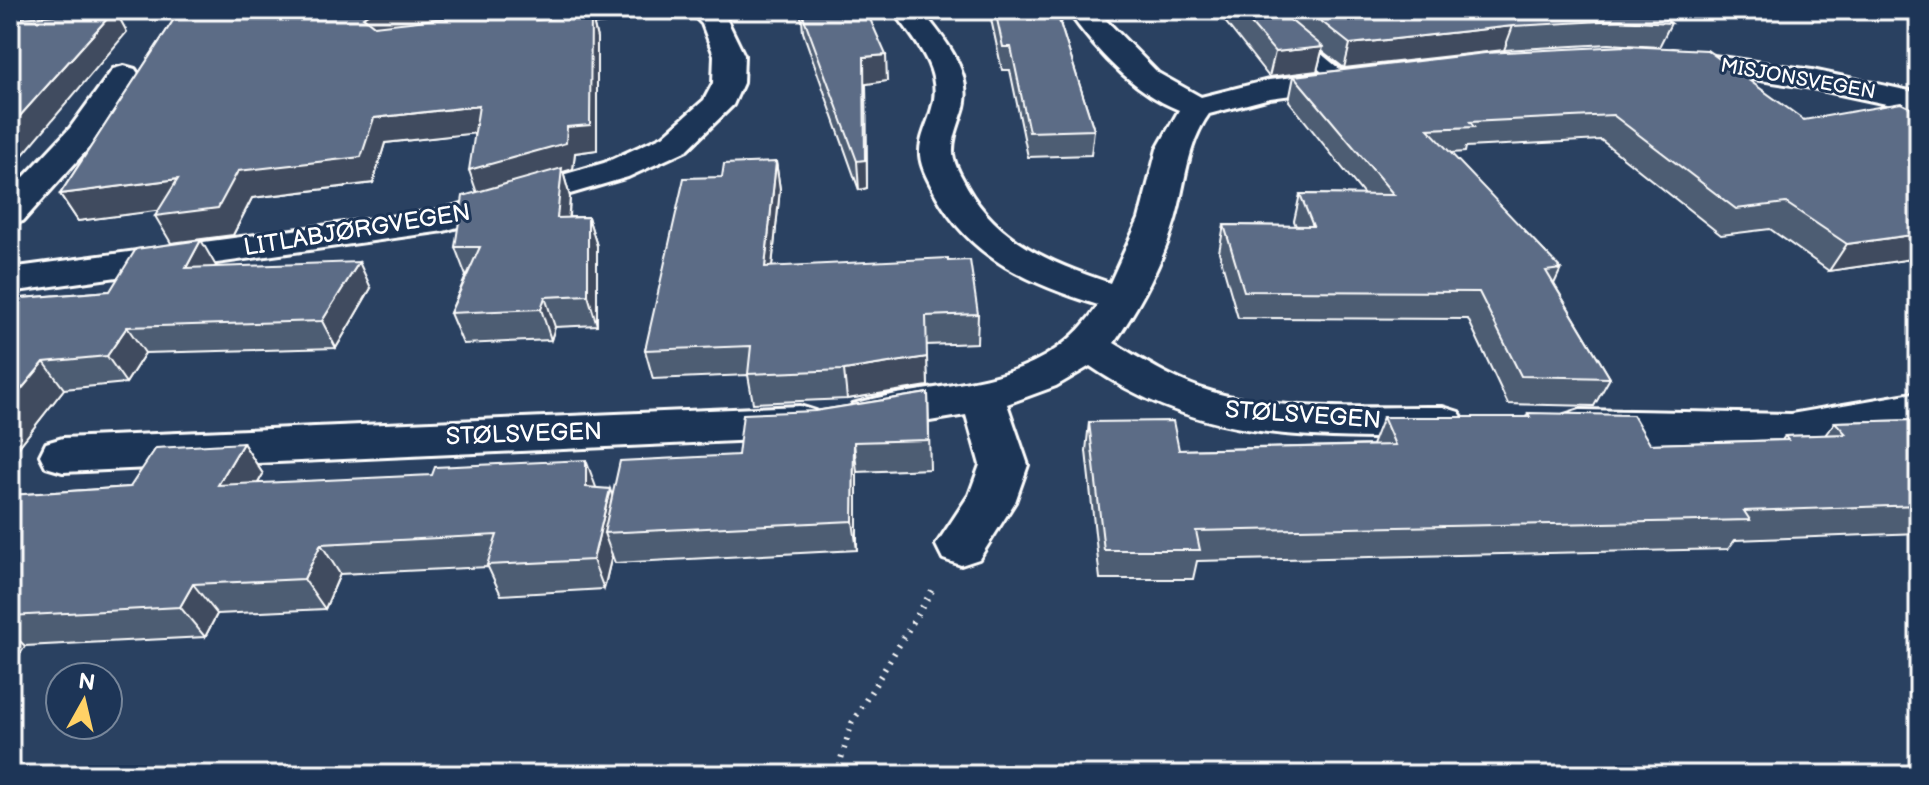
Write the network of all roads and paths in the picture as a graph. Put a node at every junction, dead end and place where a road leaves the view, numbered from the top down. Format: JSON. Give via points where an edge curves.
{"nodes":[{"id":1,"x":656,"y":10,"type":"edge"},
{"id":2,"x":702,"y":10,"type":"edge"},
{"id":3,"x":907,"y":10,"type":"edge"},
{"id":4,"x":1081,"y":10,"type":"edge"},
{"id":5,"x":1258,"y":10,"type":"edge"},
{"id":6,"x":533,"y":24,"type":"edge"},
{"id":7,"x":1646,"y":56,"type":"edge"},
{"id":8,"x":124,"y":75,"type":"dead end"},
{"id":9,"x":1386,"y":75,"type":"edge"},
{"id":10,"x":1342,"y":80,"type":"junction"},
{"id":11,"x":1919,"y":102,"type":"edge"},
{"id":12,"x":1198,"y":107,"type":"junction"},
{"id":13,"x":10,"y":213,"type":"edge"},
{"id":14,"x":10,"y":280,"type":"edge"},
{"id":15,"x":1121,"y":299,"type":"junction"},
{"id":16,"x":1089,"y":346,"type":"junction"},
{"id":17,"x":982,"y":395,"type":"junction"},
{"id":18,"x":1919,"y":407,"type":"edge"},
{"id":19,"x":1481,"y":425,"type":"edge"},
{"id":20,"x":1560,"y":426,"type":"edge"},
{"id":21,"x":63,"y":455,"type":"dead end"},
{"id":22,"x":961,"y":545,"type":"joint"},
{"id":23,"x":836,"y":775,"type":"edge"}],
"edges":[{"from":1,"to":6,"type":"lane"},
{"from":2,"to":14,"type":"street","name":"LITLABJØRGVEGEN","via":[[714,20],[729,55],[728,83],[717,105],[675,143],[616,170],[444,220]]},
{"from":3,"to":15,"type":"street","via":[[944,64],[952,94],[937,161],[957,205],[995,248],[1052,278]]},
{"from":4,"to":12,"type":"street","via":[[1125,61],[1170,97]]},
{"from":5,"to":10,"type":"lane"},
{"from":7,"to":11,"type":"street","name":"MISJONSVEGEN","via":[[1812,79]]},
{"from":8,"to":13,"type":"street","via":[[82,135]]},
{"from":9,"to":10,"type":"street"},
{"from":10,"to":12,"type":"street","via":[[1269,89]]},
{"from":12,"to":15,"type":"street","name":"STØLSVEGEN","via":[[1178,133],[1157,220]]},
{"from":15,"to":16,"type":"street","name":"STØLSVEGEN"},
{"from":16,"to":17,"type":"street","name":"STØLSVEGEN","via":[[1051,371]]},
{"from":16,"to":19,"type":"street","name":"STØLSVEGEN","via":[[1158,388],[1232,412]]},
{"from":17,"to":21,"type":"street","name":"STØLSVEGEN","via":[[818,422]]},
{"from":17,"to":22,"type":"street","via":[[1004,465],[991,502]]},
{"from":18,"to":20,"type":"street","via":[[1791,430]]},
{"from":22,"to":23,"type":"path","via":[[874,682],[852,723]]}]}
